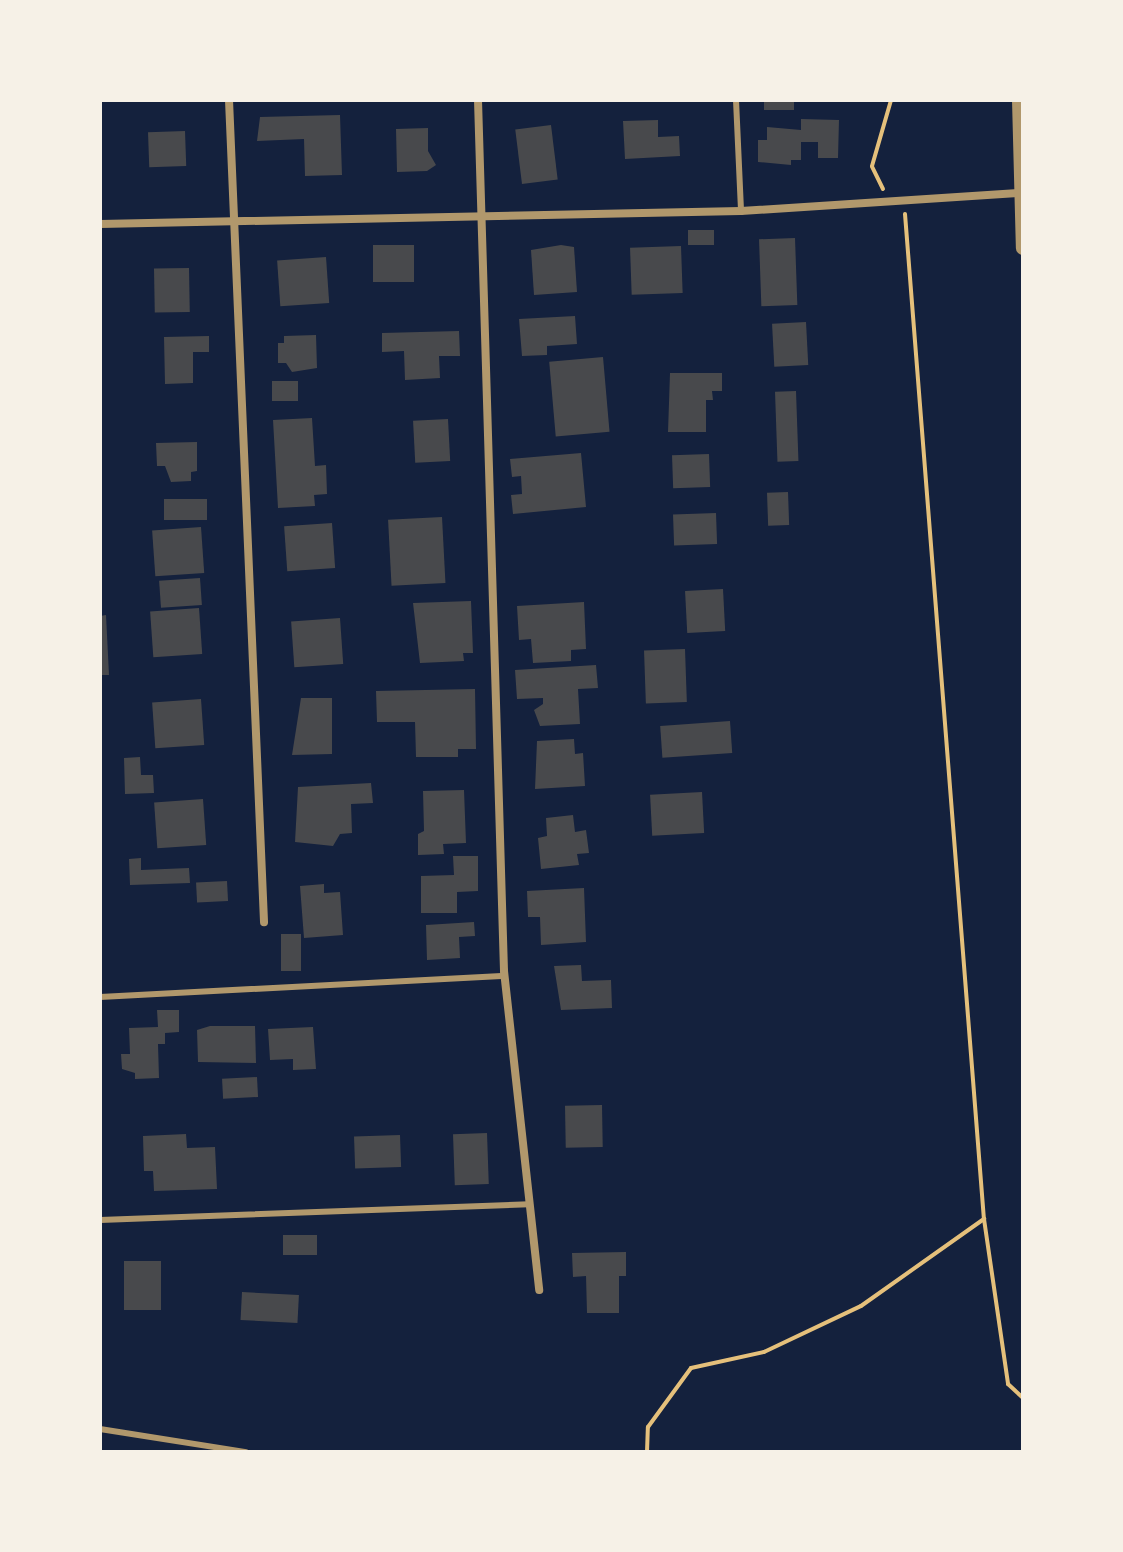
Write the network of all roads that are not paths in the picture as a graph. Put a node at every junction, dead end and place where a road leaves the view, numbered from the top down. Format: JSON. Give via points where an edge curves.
{"nodes":[{"id":1,"x":229,"y":100,"type":"edge"},
{"id":2,"x":478,"y":100,"type":"edge"},
{"id":3,"x":736,"y":100,"type":"edge"},
{"id":4,"x":1019,"y":100,"type":"edge"},
{"id":5,"x":1020,"y":193,"type":"junction"},
{"id":6,"x":741,"y":211,"type":"junction"},
{"id":7,"x":484,"y":215,"type":"junction"},
{"id":8,"x":234,"y":222,"type":"junction"},
{"id":9,"x":100,"y":224,"type":"edge"},
{"id":10,"x":1023,"y":248,"type":"edge"},
{"id":11,"x":264,"y":922,"type":"dead end"},
{"id":12,"x":501,"y":976,"type":"dead end"},
{"id":13,"x":100,"y":997,"type":"edge"},
{"id":14,"x":529,"y":1204,"type":"junction"},
{"id":15,"x":100,"y":1220,"type":"edge"},
{"id":16,"x":539,"y":1290,"type":"dead end"},
{"id":17,"x":100,"y":1429,"type":"edge"},
{"id":18,"x":246,"y":1452,"type":"edge"}],
"edges":[{"from":1,"to":8,"type":"street"},
{"from":2,"to":7,"type":"street"},
{"from":3,"to":6,"type":"lane"},
{"from":4,"to":5,"type":"street"},
{"from":5,"to":6,"type":"street"},
{"from":5,"to":10,"type":"street"},
{"from":6,"to":7,"type":"street"},
{"from":7,"to":8,"type":"street"},
{"from":7,"to":14,"type":"street","via":[[504,971]]},
{"from":8,"to":9,"type":"street"},
{"from":8,"to":11,"type":"street"},
{"from":12,"to":13,"type":"lane"},
{"from":14,"to":15,"type":"lane"},
{"from":14,"to":16,"type":"street"},
{"from":17,"to":18,"type":"lane"}]}
